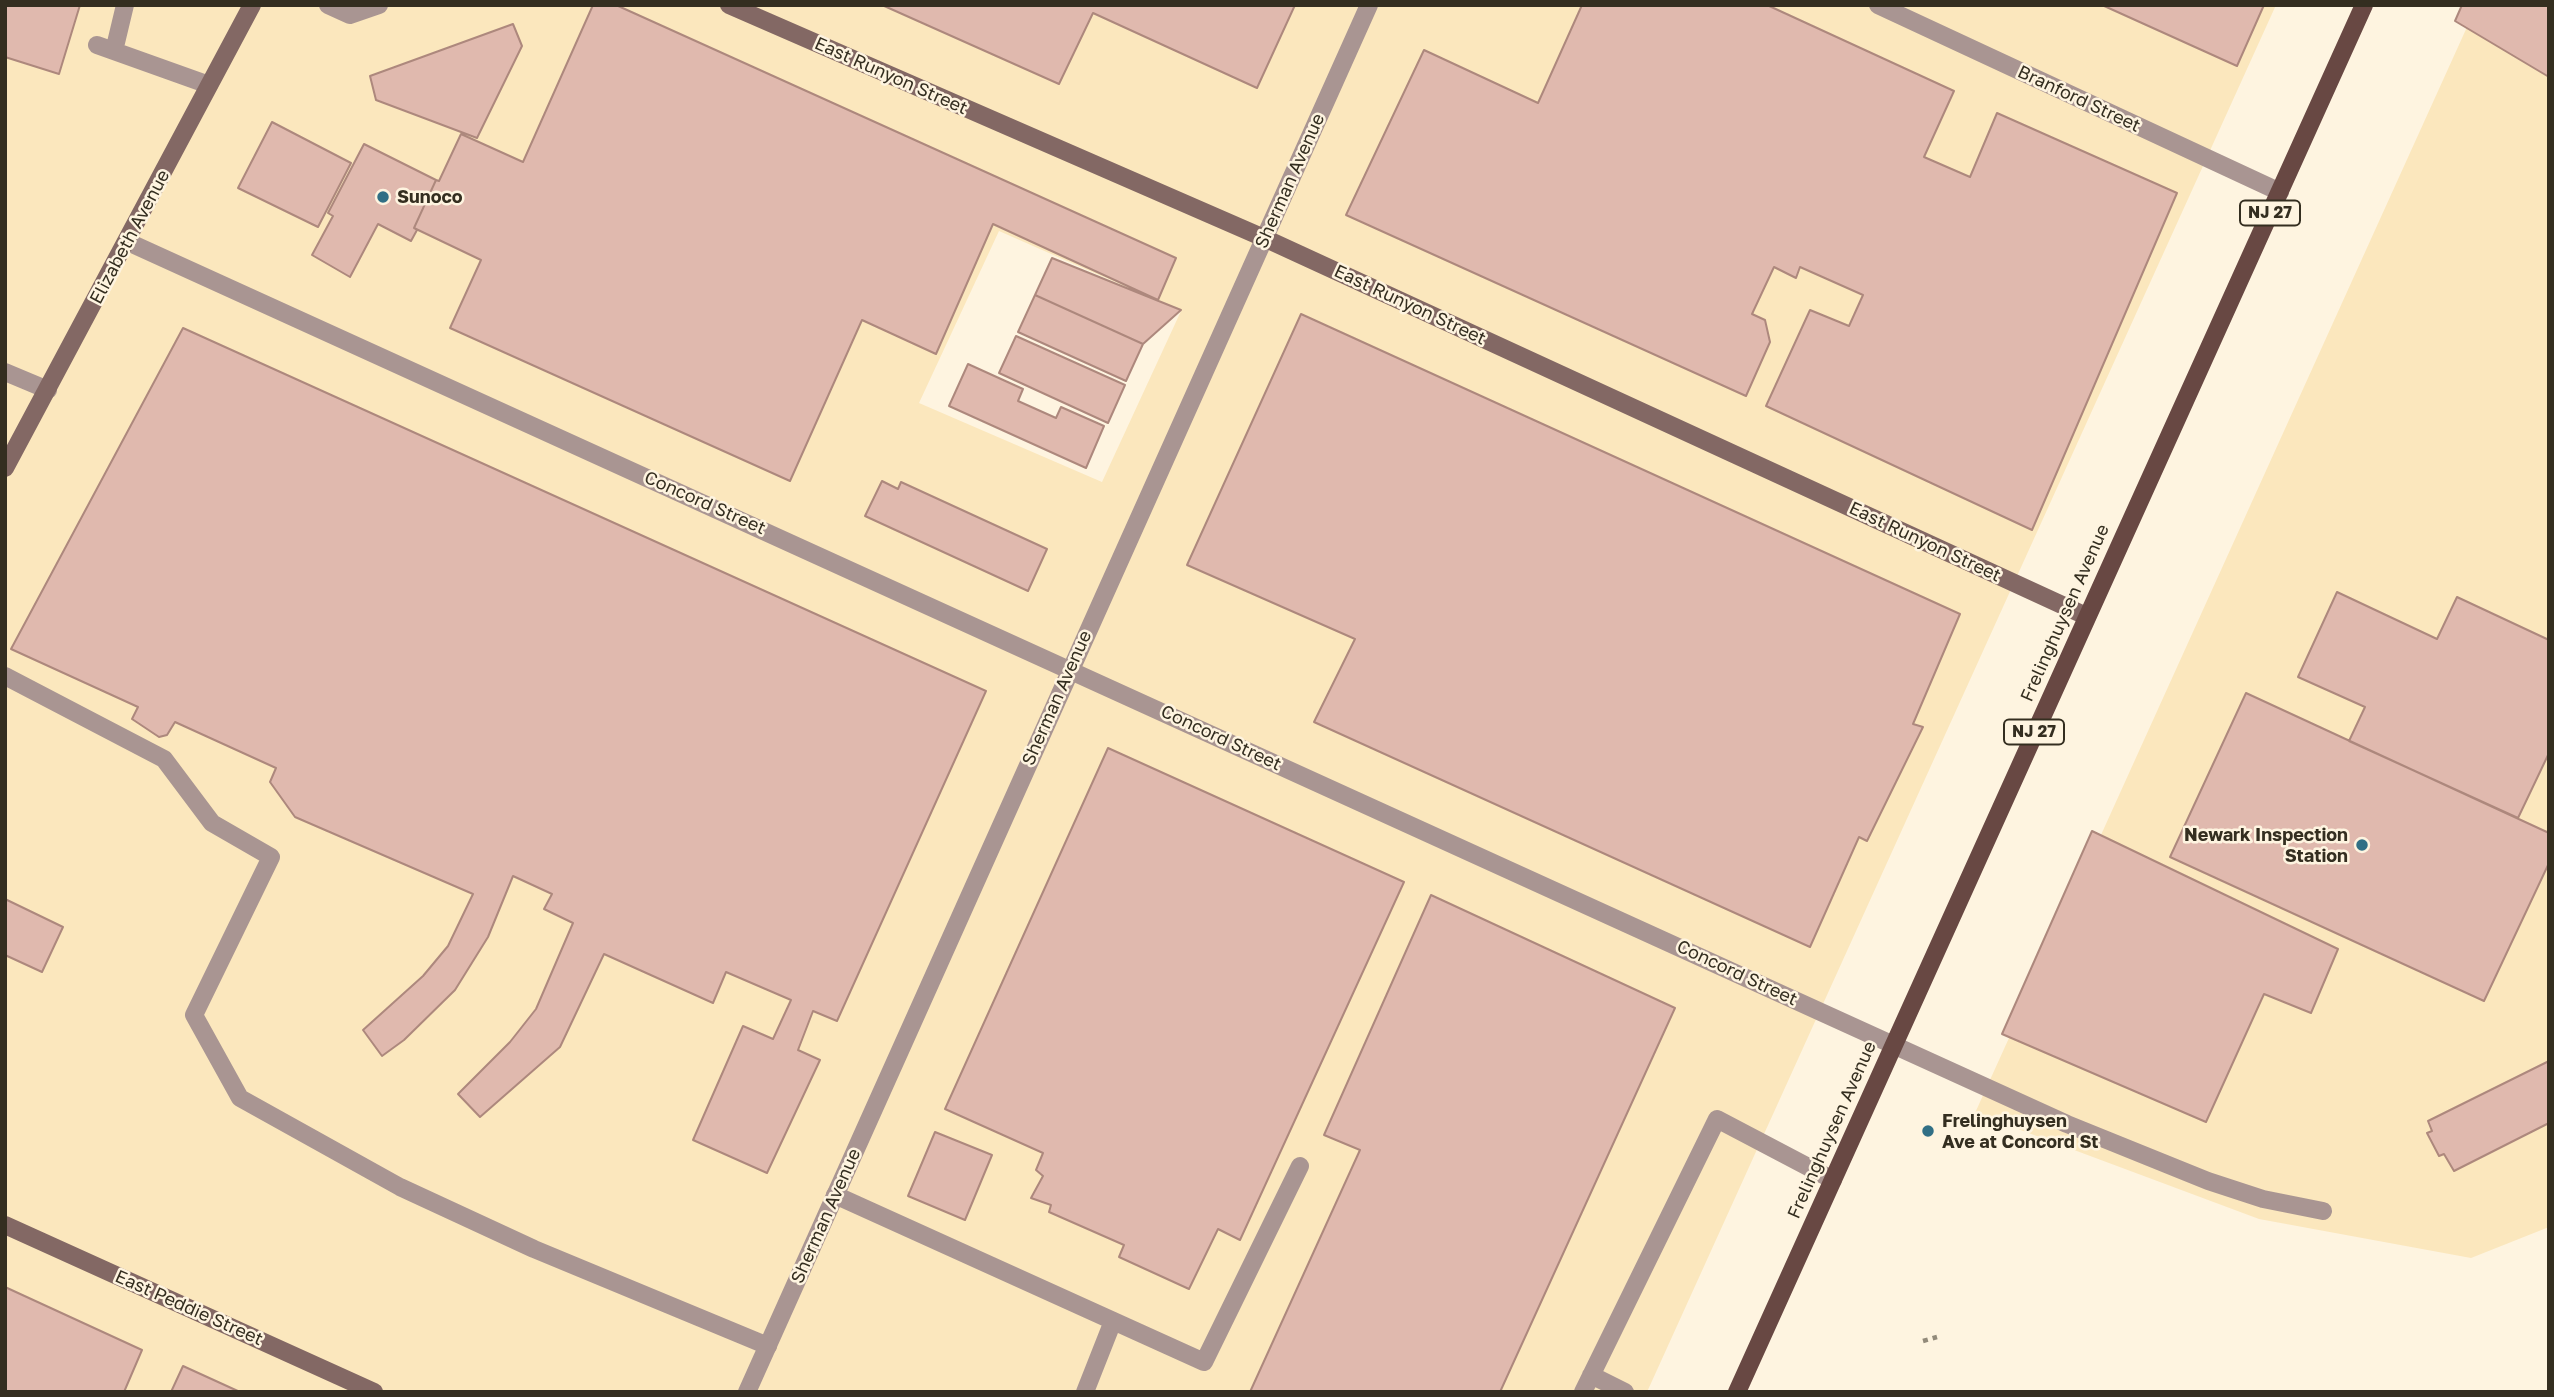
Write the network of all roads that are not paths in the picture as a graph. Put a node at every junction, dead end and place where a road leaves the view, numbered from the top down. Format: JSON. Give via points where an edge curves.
{"nodes":[{"id":1,"x":125,"y":5,"type":"edge"},
{"id":2,"x":252,"y":5,"type":"edge"},
{"id":3,"x":328,"y":5,"type":"edge"},
{"id":4,"x":379,"y":5,"type":"edge"},
{"id":5,"x":729,"y":5,"type":"edge"},
{"id":6,"x":1369,"y":5,"type":"edge"},
{"id":7,"x":1878,"y":5,"type":"edge"},
{"id":8,"x":2364,"y":5,"type":"edge"},
{"id":9,"x":209,"y":85,"type":"junction"},
{"id":10,"x":2280,"y":192,"type":"junction"},
{"id":11,"x":1264,"y":238,"type":"junction"},
{"id":12,"x":128,"y":242,"type":"junction"},
{"id":13,"x":5,"y":372,"type":"edge"},
{"id":14,"x":48,"y":390,"type":"junction"},
{"id":15,"x":5,"y":468,"type":"edge"},
{"id":16,"x":2086,"y":616,"type":"junction"},
{"id":17,"x":1070,"y":668,"type":"junction"},
{"id":18,"x":5,"y":676,"type":"edge"},
{"id":19,"x":1894,"y":1044,"type":"junction"},
{"id":20,"x":1300,"y":1166,"type":"dead end"},
{"id":21,"x":1833,"y":1180,"type":"junction"},
{"id":22,"x":835,"y":1195,"type":"junction"},
{"id":23,"x":2323,"y":1211,"type":"dead end"},
{"id":24,"x":5,"y":1225,"type":"edge"},
{"id":25,"x":1113,"y":1321,"type":"junction"},
{"id":26,"x":768,"y":1346,"type":"junction"},
{"id":27,"x":1591,"y":1375,"type":"junction"},
{"id":28,"x":374,"y":1392,"type":"edge"},
{"id":29,"x":747,"y":1392,"type":"edge"},
{"id":30,"x":1085,"y":1392,"type":"edge"},
{"id":31,"x":1583,"y":1392,"type":"edge"},
{"id":32,"x":1625,"y":1392,"type":"edge"},
{"id":33,"x":1737,"y":1392,"type":"edge"}],
"edges":[{"from":1,"to":9,"type":"street","via":[[106,48]]},
{"from":2,"to":9,"type":"street","name":"Elizabeth Avenue"},
{"from":3,"to":4,"type":"street","via":[[350,15]]},
{"from":5,"to":11,"type":"street","name":"East Runyon Street"},
{"from":6,"to":11,"type":"street","name":"Sherman Avenue"},
{"from":7,"to":10,"type":"street","name":"Branford Street"},
{"from":8,"to":10,"type":"main road","name":"Frelinghuysen Avenue","number":"NJ 27"},
{"from":9,"to":12,"type":"street","name":"Elizabeth Avenue"},
{"from":10,"to":16,"type":"main road","name":"Frelinghuysen Avenue","number":"NJ 27"},
{"from":11,"to":16,"type":"street","name":"East Runyon Street"},
{"from":11,"to":17,"type":"street","name":"Sherman Avenue"},
{"from":12,"to":14,"type":"street","name":"Elizabeth Avenue"},
{"from":12,"to":17,"type":"street","name":"Concord Street"},
{"from":13,"to":14,"type":"street"},
{"from":14,"to":15,"type":"street","name":"Elizabeth Avenue"},
{"from":16,"to":19,"type":"main road","name":"Frelinghuysen Avenue","number":"NJ 27"},
{"from":17,"to":19,"type":"street","name":"Concord Street"},
{"from":17,"to":22,"type":"street","name":"Sherman Avenue"},
{"from":18,"to":26,"type":"street","via":[[164,759],[212,823],[271,857],[194,1015],[240,1098],[400,1187],[534,1249]]},
{"from":19,"to":21,"type":"main road","name":"Frelinghuysen Avenue","number":"NJ 27"},
{"from":19,"to":23,"type":"street","name":"Concord Street","via":[[2067,1124],[2208,1181],[2263,1199]]},
{"from":20,"to":25,"type":"street","via":[[1205,1362]]},
{"from":21,"to":27,"type":"street","via":[[1717,1119]]},
{"from":21,"to":33,"type":"main road","name":"Frelinghuysen Avenue","number":"NJ 27"},
{"from":22,"to":25,"type":"street"},
{"from":22,"to":26,"type":"street","name":"Sherman Avenue"},
{"from":24,"to":28,"type":"street","name":"East Peddie Street"},
{"from":25,"to":30,"type":"street"},
{"from":26,"to":29,"type":"street","name":"Sherman Avenue"},
{"from":27,"to":31,"type":"street"},
{"from":27,"to":32,"type":"street"}]}
